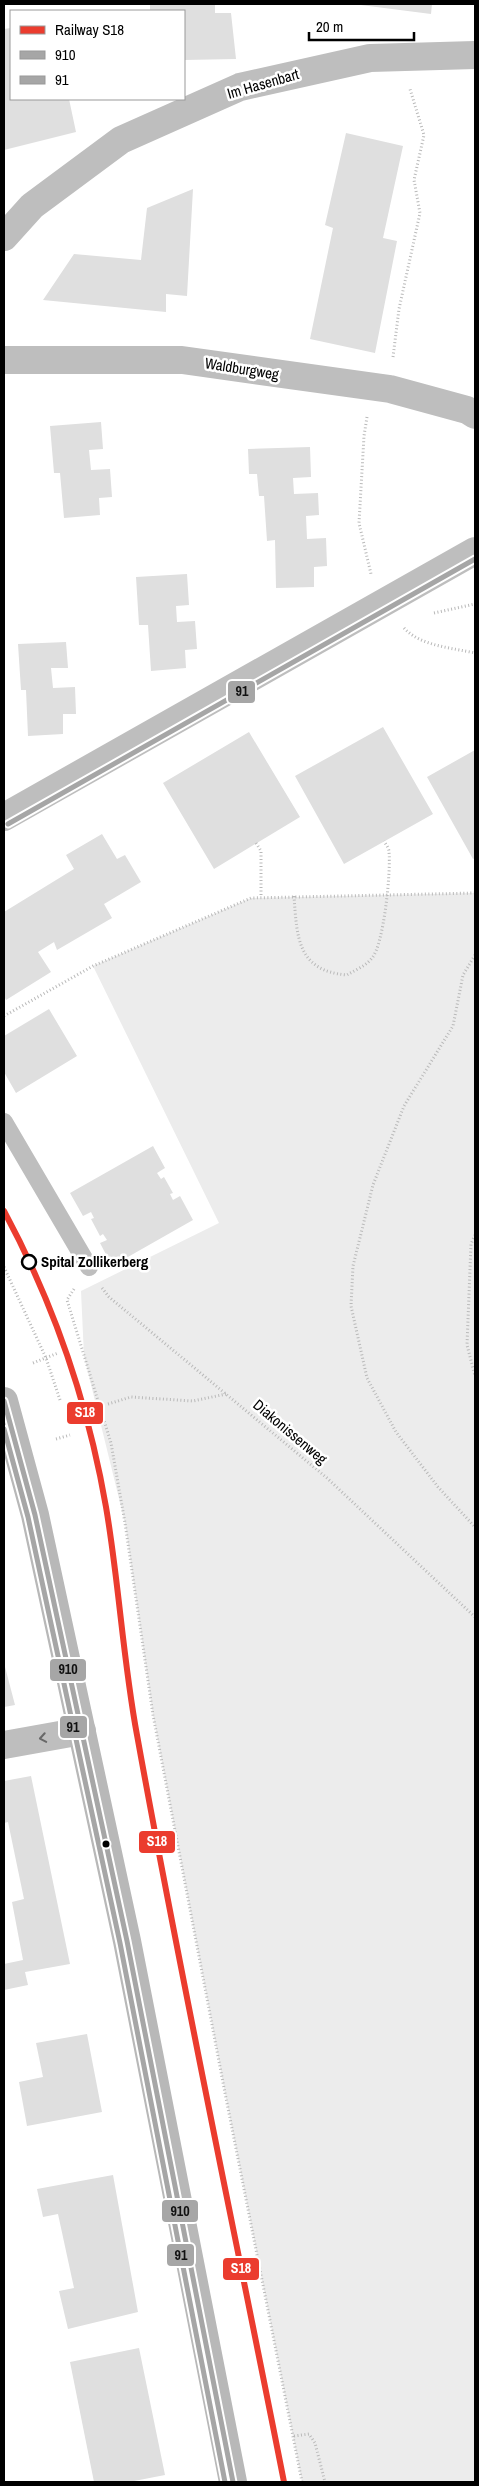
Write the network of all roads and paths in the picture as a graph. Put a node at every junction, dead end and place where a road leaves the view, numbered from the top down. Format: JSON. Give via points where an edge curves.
{"nodes":[{"id":1,"x":475,"y":55,"type":"edge"},
{"id":2,"x":431,"y":56,"type":"junction"},
{"id":3,"x":4,"y":237,"type":"edge"},
{"id":4,"x":4,"y":360,"type":"edge"},
{"id":5,"x":390,"y":389,"type":"junction"},
{"id":6,"x":368,"y":413,"type":"dead end"},
{"id":7,"x":475,"y":415,"type":"edge"},
{"id":8,"x":475,"y":551,"type":"edge"},
{"id":9,"x":385,"y":602,"type":"junction"},
{"id":10,"x":402,"y":627,"type":"dead end"},
{"id":11,"x":475,"y":653,"type":"edge"},
{"id":12,"x":4,"y":817,"type":"edge"},
{"id":13,"x":384,"y":841,"type":"dead end"},
{"id":14,"x":256,"y":843,"type":"dead end"},
{"id":15,"x":475,"y":893,"type":"edge"},
{"id":16,"x":388,"y":895,"type":"junction"},
{"id":17,"x":294,"y":896,"type":"junction"},
{"id":18,"x":261,"y":897,"type":"junction"},
{"id":19,"x":475,"y":955,"type":"edge"},
{"id":20,"x":4,"y":1016,"type":"edge"},
{"id":21,"x":4,"y":1122,"type":"edge"},
{"id":22,"x":475,"y":1235,"type":"edge"},
{"id":23,"x":4,"y":1267,"type":"edge"},
{"id":24,"x":89,"y":1267,"type":"junction"},
{"id":25,"x":58,"y":1353,"type":"dead end"},
{"id":26,"x":46,"y":1358,"type":"junction"},
{"id":27,"x":33,"y":1363,"type":"dead end"},
{"id":28,"x":475,"y":1376,"type":"edge"},
{"id":29,"x":227,"y":1394,"type":"junction"},
{"id":30,"x":60,"y":1400,"type":"dead end"},
{"id":31,"x":4,"y":1401,"type":"edge"},
{"id":32,"x":108,"y":1404,"type":"dead end"},
{"id":33,"x":70,"y":1434,"type":"dead end"},
{"id":34,"x":56,"y":1439,"type":"dead end"},
{"id":35,"x":475,"y":1527,"type":"edge"},
{"id":36,"x":475,"y":1617,"type":"edge"},
{"id":37,"x":82,"y":1731,"type":"junction"},
{"id":38,"x":4,"y":1745,"type":"edge"},
{"id":39,"x":294,"y":2436,"type":"junction"},
{"id":40,"x":233,"y":2482,"type":"edge"},
{"id":41,"x":302,"y":2482,"type":"edge"},
{"id":42,"x":324,"y":2482,"type":"edge"}],
"edges":[{"from":1,"to":2,"type":"street","name":"Im Hasenbart"},
{"from":2,"to":3,"type":"street","name":"Im Hasenbart","via":[[370,58],[240,87],[121,140],[32,206]]},
{"from":2,"to":5,"type":"path","via":[[428,74],[408,85],[424,135],[414,180],[420,213],[398,310]]},
{"from":4,"to":5,"type":"street","name":"Waldburgweg","via":[[182,360]]},
{"from":5,"to":7,"type":"street","name":"Waldburgweg"},
{"from":6,"to":9,"type":"path","via":[[359,523],[371,573]]},
{"from":8,"to":9,"type":"street"},
{"from":9,"to":12,"type":"street"},
{"from":10,"to":11,"type":"path","via":[[426,642]]},
{"from":13,"to":16,"type":"path","via":[[389,850]]},
{"from":14,"to":18,"type":"path","via":[[261,851]]},
{"from":15,"to":16,"type":"path"},
{"from":16,"to":17,"type":"path"},
{"from":16,"to":17,"type":"path","via":[[373,957],[347,975],[323,971],[310,962],[300,945],[295,926]]},
{"from":17,"to":18,"type":"path"},
{"from":18,"to":20,"type":"path","via":[[251,898],[93,966]]},
{"from":19,"to":35,"type":"path","via":[[463,975],[453,1026],[404,1106],[373,1185],[353,1266],[351,1306],[367,1378],[396,1432],[438,1487]]},
{"from":21,"to":24,"type":"lane"},
{"from":22,"to":28,"type":"path","via":[[471,1244],[468,1345]]},
{"from":23,"to":26,"type":"path"},
{"from":24,"to":29,"type":"path","name":"Diakonissenweg","via":[[109,1297]]},
{"from":24,"to":39,"type":"path","via":[[67,1300],[111,1443],[155,1725]]},
{"from":25,"to":26,"type":"path"},
{"from":26,"to":27,"type":"path"},
{"from":26,"to":30,"type":"path"},
{"from":29,"to":32,"type":"path","via":[[193,1402],[131,1397]]},
{"from":29,"to":36,"type":"path","name":"Diakonissenweg","via":[[327,1478]]},
{"from":31,"to":37,"type":"main road","via":[[35,1515]]},
{"from":33,"to":34,"type":"path"},
{"from":37,"to":38,"type":"street","one_way":true},
{"from":37,"to":40,"type":"main road","via":[[127,1941]]},
{"from":39,"to":41,"type":"path"},
{"from":39,"to":42,"type":"path","via":[[309,2434],[315,2443]]}]}
